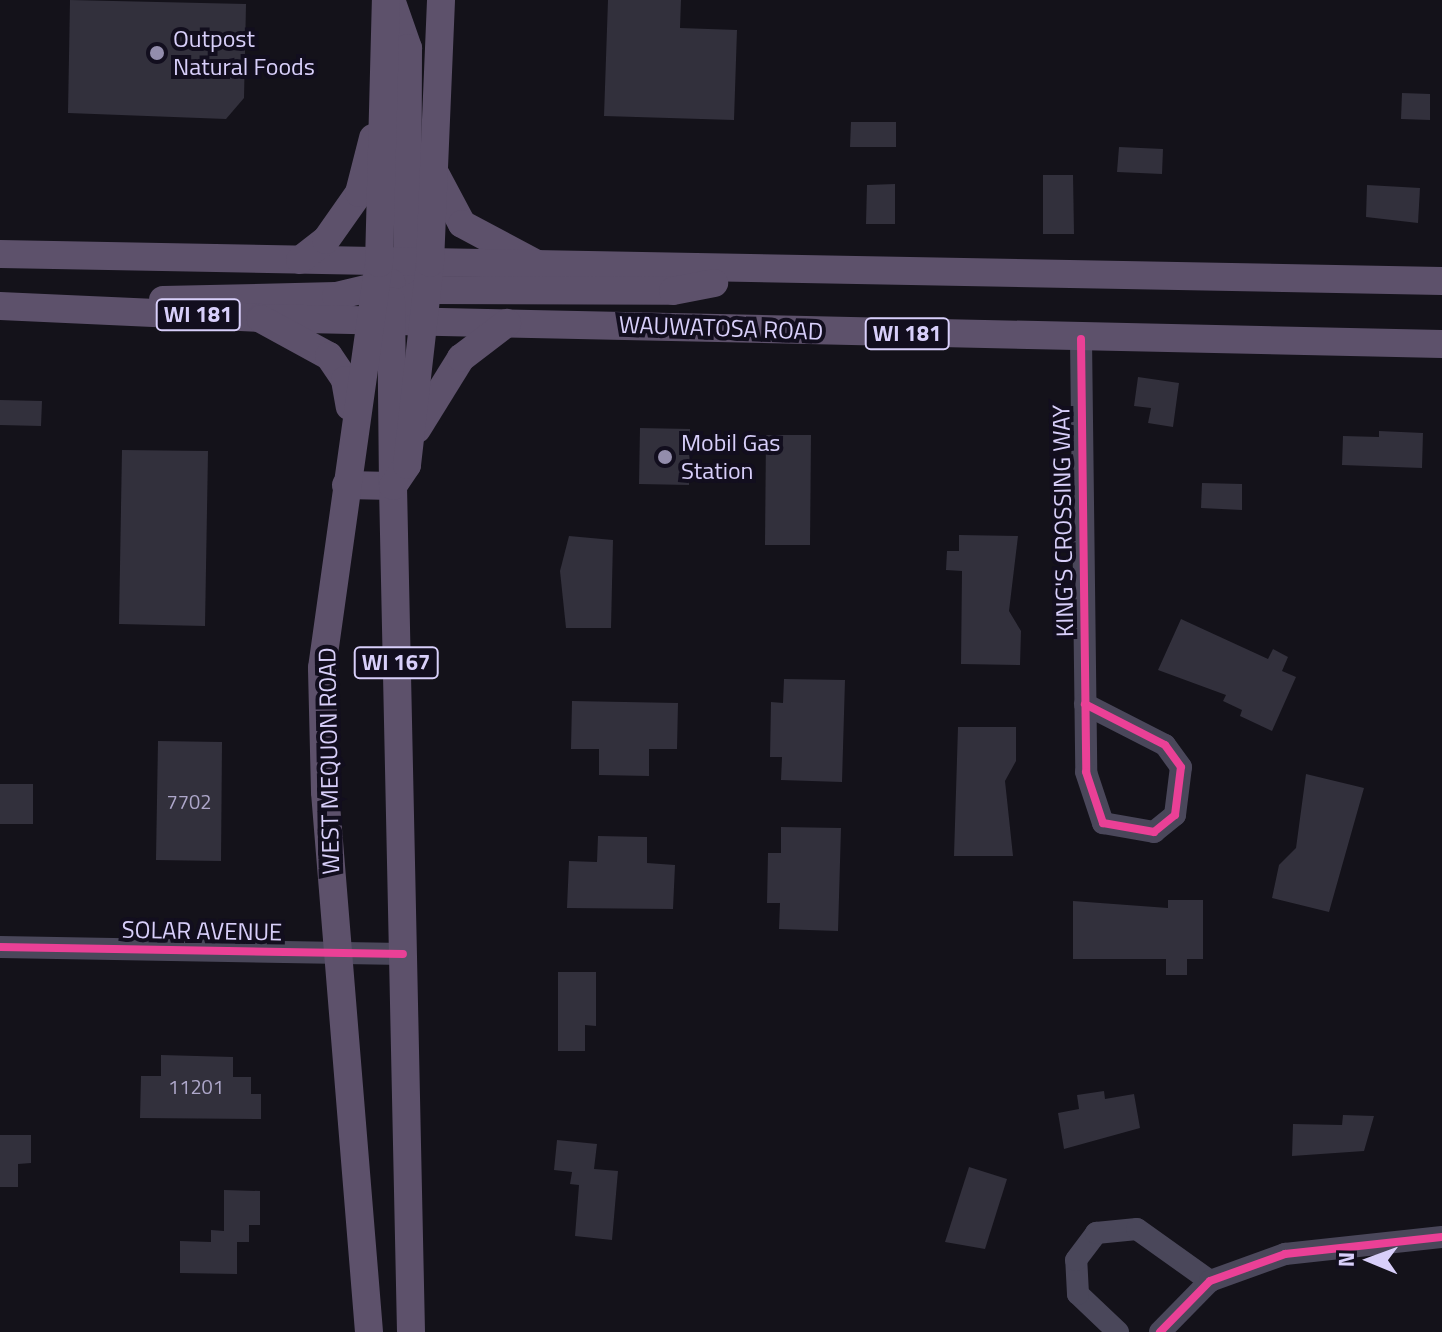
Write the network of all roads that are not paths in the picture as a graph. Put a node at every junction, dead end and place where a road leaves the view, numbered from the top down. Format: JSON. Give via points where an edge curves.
{"nodes":[{"id":1,"x":389,"y":0,"type":"edge"},
{"id":2,"x":441,"y":0,"type":"edge"},
{"id":3,"x":384,"y":83,"type":"junction"},
{"id":4,"x":435,"y":171,"type":"junction"},
{"id":5,"x":0,"y":254,"type":"edge"},
{"id":6,"x":300,"y":260,"type":"junction"},
{"id":7,"x":543,"y":267,"type":"junction"},
{"id":8,"x":765,"y":272,"type":"junction"},
{"id":9,"x":1442,"y":281,"type":"edge"},
{"id":10,"x":400,"y":291,"type":"junction"},
{"id":11,"x":0,"y":306,"type":"edge"},
{"id":12,"x":95,"y":310,"type":"junction"},
{"id":13,"x":260,"y":318,"type":"junction"},
{"id":14,"x":510,"y":322,"type":"junction"},
{"id":15,"x":1081,"y":339,"type":"junction"},
{"id":16,"x":1442,"y":344,"type":"edge"},
{"id":17,"x":351,"y":421,"type":"junction"},
{"id":18,"x":411,"y":436,"type":"junction"},
{"id":19,"x":346,"y":485,"type":"junction"},
{"id":20,"x":393,"y":486,"type":"junction"},
{"id":21,"x":1085,"y":704,"type":"junction"},
{"id":22,"x":0,"y":947,"type":"edge"},
{"id":23,"x":337,"y":954,"type":"junction"},
{"id":24,"x":403,"y":954,"type":"junction"},
{"id":25,"x":1442,"y":1237,"type":"edge"},
{"id":26,"x":1210,"y":1281,"type":"junction"},
{"id":27,"x":369,"y":1332,"type":"edge"},
{"id":28,"x":411,"y":1332,"type":"edge"},
{"id":29,"x":1118,"y":1332,"type":"edge"},
{"id":30,"x":1160,"y":1332,"type":"edge"}],
"edges":[{"from":1,"to":3,"type":"main road","name":"WEST MEQUON ROAD","number":"WI 167"},
{"from":1,"to":10,"type":"main road","via":[[408,61]]},
{"from":2,"to":4,"type":"main road","name":"WEST MEQUON ROAD","number":"WI 167"},
{"from":3,"to":6,"type":"main road","via":[[359,193],[326,240]]},
{"from":3,"to":10,"type":"main road","name":"WEST MEQUON ROAD","number":"WI 167"},
{"from":4,"to":7,"type":"main road","via":[[462,224]]},
{"from":4,"to":10,"type":"main road","name":"WEST MEQUON ROAD","number":"WI 167"},
{"from":5,"to":6,"type":"main road","name":"WAUWATOSA ROAD","number":"WI 181"},
{"from":6,"to":10,"type":"main road","name":"WAUWATOSA ROAD","number":"WI 181"},
{"from":7,"to":8,"type":"main road","name":"WAUWATOSA ROAD","number":"WI 181"},
{"from":7,"to":10,"type":"main road","name":"WAUWATOSA ROAD","number":"WI 181"},
{"from":8,"to":9,"type":"main road","name":"WAUWATOSA ROAD","number":"WI 181"},
{"from":8,"to":10,"type":"main road","via":[[673,291]]},
{"from":10,"to":12,"type":"main road","via":[[204,295]]},
{"from":10,"to":13,"type":"main road","name":"WAUWATOSA ROAD","number":"WI 181"},
{"from":10,"to":14,"type":"main road","name":"WAUWATOSA ROAD","number":"WI 181"},
{"from":10,"to":17,"type":"main road","name":"WEST MEQUON ROAD","number":"WI 167"},
{"from":10,"to":18,"type":"main road","name":"WEST MEQUON ROAD","number":"WI 167"},
{"from":10,"to":20,"type":"main road"},
{"from":11,"to":12,"type":"main road","name":"WAUWATOSA ROAD","number":"WI 181"},
{"from":12,"to":13,"type":"main road","name":"WAUWATOSA ROAD","number":"WI 181"},
{"from":13,"to":17,"type":"main road","via":[[339,368]]},
{"from":14,"to":15,"type":"main road","name":"WAUWATOSA ROAD","number":"WI 181"},
{"from":14,"to":18,"type":"main road","via":[[473,343]]},
{"from":15,"to":16,"type":"main road","name":"WAUWATOSA ROAD","number":"WI 181"},
{"from":15,"to":21,"type":"street","name":"KING'S CROSSING WAY"},
{"from":17,"to":19,"type":"main road","name":"WEST MEQUON ROAD","number":"WI 167"},
{"from":18,"to":20,"type":"main road","name":"WEST MEQUON ROAD","number":"WI 167","via":[[407,465]]},
{"from":19,"to":20,"type":"main road"},
{"from":19,"to":23,"type":"main road","name":"WEST MEQUON ROAD","number":"WI 167","via":[[322,668]]},
{"from":20,"to":24,"type":"main road","name":"WEST MEQUON ROAD","number":"WI 167"},
{"from":21,"to":21,"type":"street","name":"KING'S CROSSING WAY","via":[[1091,801],[1103,823],[1154,832],[1175,815],[1181,767],[1165,745]]},
{"from":22,"to":23,"type":"street","name":"SOLAR AVENUE"},
{"from":23,"to":24,"type":"street","name":"SOLAR AVENUE"},
{"from":23,"to":27,"type":"main road","name":"WEST MEQUON ROAD","number":"WI 167"},
{"from":24,"to":28,"type":"main road","name":"WEST MEQUON ROAD","number":"WI 167"},
{"from":25,"to":26,"type":"street","via":[[1285,1254]]},
{"from":26,"to":29,"type":"street","via":[[1137,1229],[1096,1233],[1076,1260],[1078,1294]]},
{"from":26,"to":30,"type":"street"}]}
